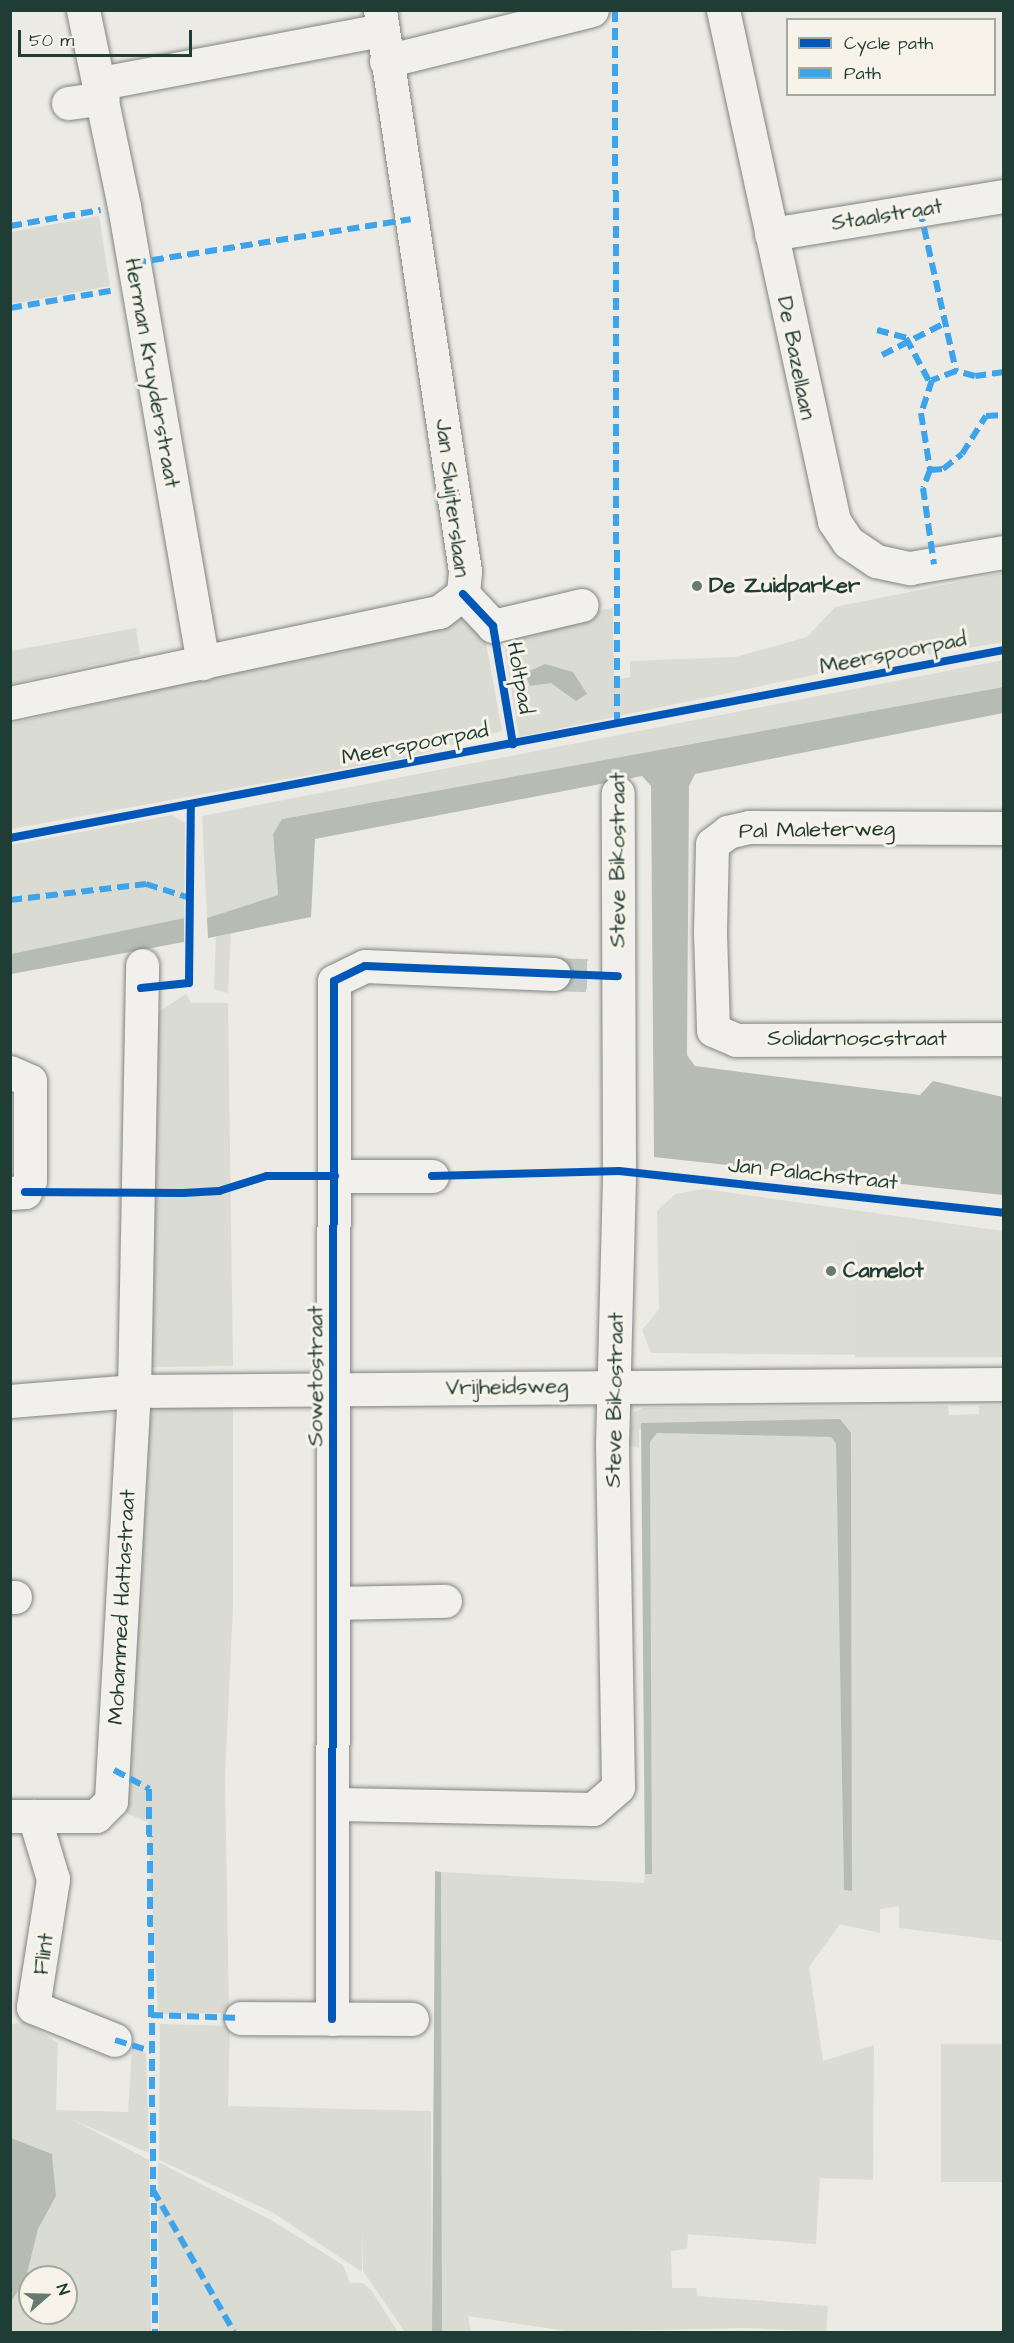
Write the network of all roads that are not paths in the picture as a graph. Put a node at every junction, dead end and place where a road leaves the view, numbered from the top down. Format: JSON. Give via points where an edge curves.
{"nodes":[{"id":1,"x":83,"y":10,"type":"edge"},
{"id":2,"x":592,"y":10,"type":"edge"},
{"id":3,"x":723,"y":10,"type":"edge"},
{"id":4,"x":382,"y":34,"type":"edge"},
{"id":5,"x":102,"y":90,"type":"junction"},
{"id":6,"x":68,"y":103,"type":"dead end"},
{"id":7,"x":1004,"y":196,"type":"edge"},
{"id":8,"x":771,"y":234,"type":"junction"},
{"id":9,"x":1004,"y":552,"type":"edge"},
{"id":10,"x":463,"y":594,"type":"junction"},
{"id":11,"x":582,"y":605,"type":"dead end"},
{"id":12,"x":202,"y":663,"type":"junction"},
{"id":13,"x":10,"y":703,"type":"edge"},
{"id":14,"x":618,"y":794,"type":"dead end"},
{"id":15,"x":1004,"y":828,"type":"edge"},
{"id":16,"x":142,"y":965,"type":"dead end"},
{"id":17,"x":554,"y":974,"type":"tunnel mouth"},
{"id":18,"x":713,"y":1030,"type":"joint"},
{"id":19,"x":1004,"y":1039,"type":"edge"},
{"id":20,"x":10,"y":1072,"type":"edge"},
{"id":21,"x":335,"y":1176,"type":"junction"},
{"id":22,"x":432,"y":1176,"type":"dead end"},
{"id":23,"x":10,"y":1193,"type":"edge"},
{"id":24,"x":1004,"y":1384,"type":"edge"},
{"id":25,"x":615,"y":1385,"type":"junction"},
{"id":26,"x":333,"y":1390,"type":"junction"},
{"id":27,"x":134,"y":1392,"type":"junction"},
{"id":28,"x":10,"y":1401,"type":"edge"},
{"id":29,"x":445,"y":1601,"type":"dead end"},
{"id":30,"x":336,"y":1603,"type":"junction"},
{"id":31,"x":337,"y":1804,"type":"junction"},
{"id":32,"x":22,"y":1816,"type":"edge"},
{"id":33,"x":22,"y":2009,"type":"edge"},
{"id":34,"x":241,"y":2018,"type":"dead end"},
{"id":35,"x":332,"y":2019,"type":"junction"},
{"id":36,"x":412,"y":2019,"type":"dead end"},
{"id":37,"x":115,"y":2040,"type":"dead end"}],
"edges":[{"from":1,"to":5,"type":"street","name":"Herman Kruyderstraat"},
{"from":2,"to":4,"type":"street"},
{"from":3,"to":8,"type":"street","name":"De Bazellaan"},
{"from":4,"to":5,"type":"street"},
{"from":4,"to":10,"type":"street","name":"Jan Sluijterslaan","via":[[465,572]]},
{"from":5,"to":6,"type":"street"},
{"from":5,"to":12,"type":"street","name":"Herman Kruyderstraat"},
{"from":7,"to":8,"type":"street","name":"Staalstraat"},
{"from":8,"to":9,"type":"street","name":"De Bazellaan","via":[[812,439],[834,521],[848,542],[876,561],[910,568]]},
{"from":10,"to":11,"type":"street","name":"Holtpad","via":[[493,626]]},
{"from":10,"to":12,"type":"street","name":"Jan Sluijterslaan","via":[[439,612]]},
{"from":12,"to":13,"type":"street","name":"Jan Sluijterslaan"},
{"from":14,"to":25,"type":"street","name":"Steve Bikostraat","via":[[604,976]]},
{"from":15,"to":18,"type":"street","name":"Pal Maleterweg","via":[[749,827],[728,832],[712,844]]},
{"from":16,"to":27,"type":"street","name":"Mohammed Hattastraat"},
{"from":17,"to":21,"type":"street","name":"Sowetostraat","via":[[365,966],[334,981]]},
{"from":18,"to":19,"type":"street","name":"Solidarnoscstraat","via":[[736,1040]]},
{"from":20,"to":23,"type":"street","via":[[30,1081],[30,1180],[25,1192]]},
{"from":21,"to":22,"type":"street"},
{"from":21,"to":26,"type":"street","name":"Sowetostraat"},
{"from":24,"to":25,"type":"street","name":"Vrijheidsweg"},
{"from":25,"to":26,"type":"street","name":"Vrijheidsweg"},
{"from":25,"to":31,"type":"street","name":"Steve Bikostraat","via":[[618,1787],[593,1809]]},
{"from":26,"to":27,"type":"street","name":"Vrijheidsweg"},
{"from":26,"to":30,"type":"street","name":"Sowetostraat"},
{"from":27,"to":28,"type":"street","name":"Vrijheidsweg"},
{"from":27,"to":32,"type":"street","name":"Mohammed Hattastraat","via":[[111,1801],[96,1816]]},
{"from":29,"to":30,"type":"street"},
{"from":30,"to":31,"type":"street","name":"Sowetostraat"},
{"from":31,"to":35,"type":"street","name":"Sowetostraat"},
{"from":32,"to":33,"type":"street","name":"Flint","via":[[53,1879]]},
{"from":33,"to":37,"type":"street","name":"Flint"},
{"from":34,"to":35,"type":"street"},
{"from":35,"to":36,"type":"street"}]}
